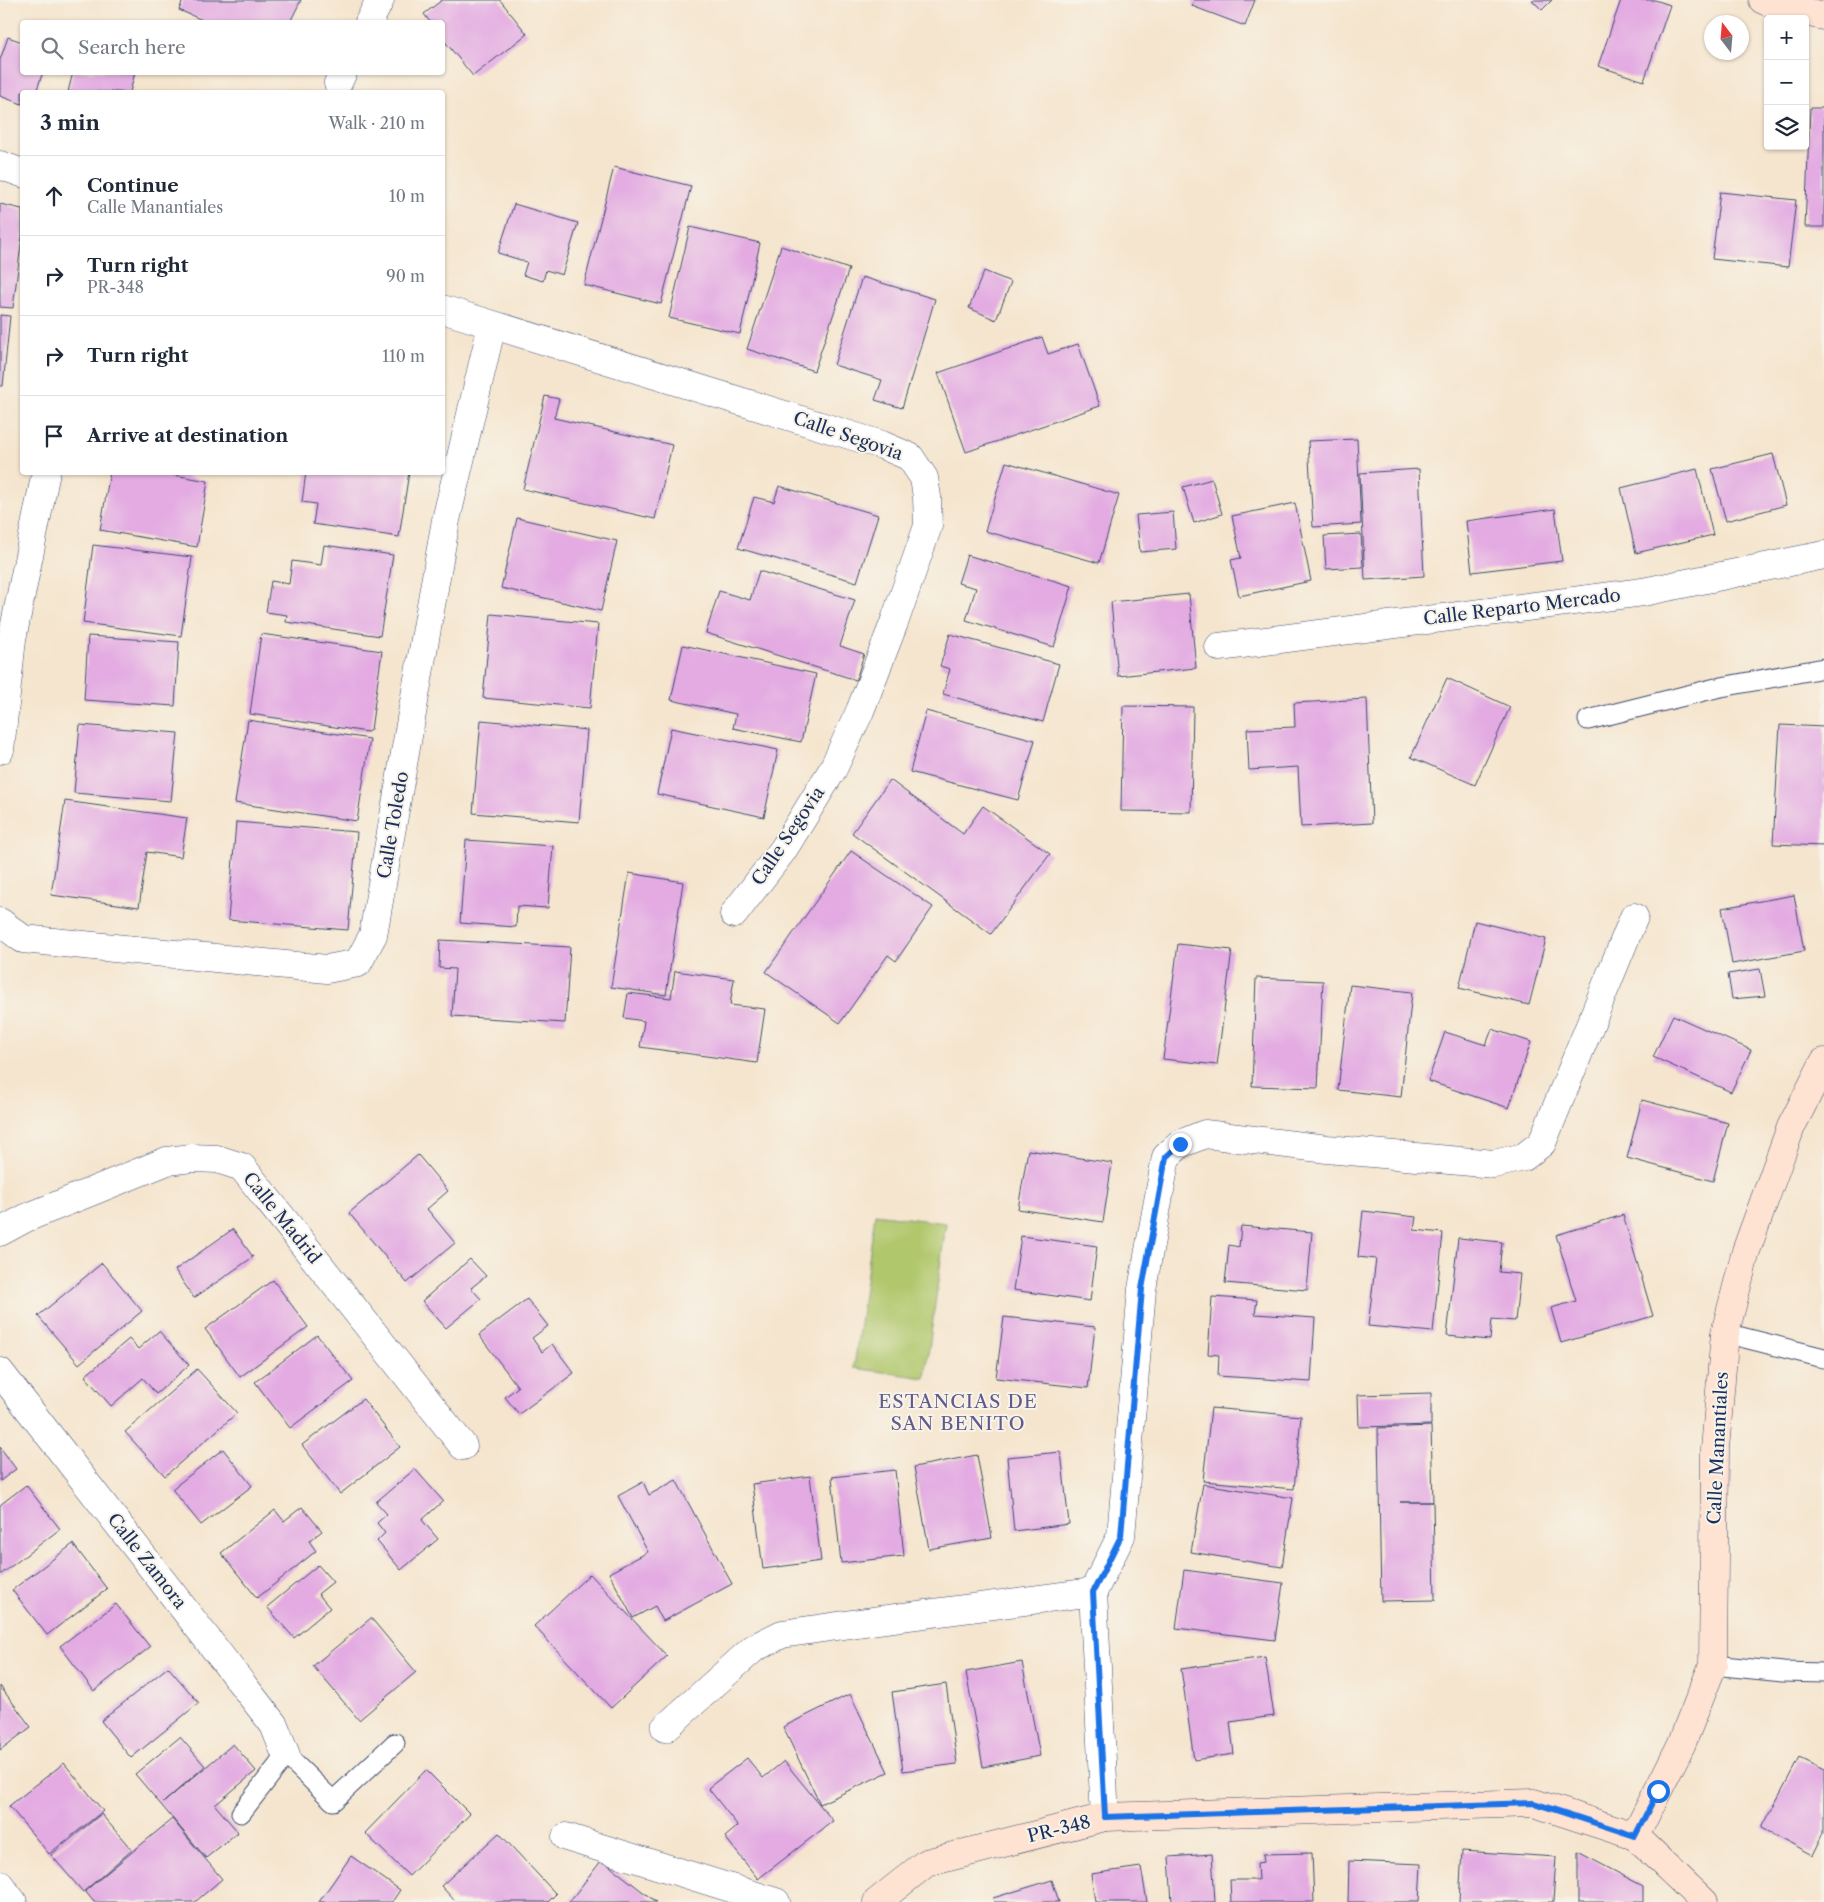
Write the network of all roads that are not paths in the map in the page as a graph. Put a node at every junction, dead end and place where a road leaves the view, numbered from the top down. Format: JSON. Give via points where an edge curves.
{"nodes":[{"id":1,"x":380,"y":0,"type":"edge"},
{"id":2,"x":1763,"y":0,"type":"edge"},
{"id":3,"x":1824,"y":16,"type":"edge"},
{"id":4,"x":370,"y":20,"type":"edge"},
{"id":5,"x":0,"y":165,"type":"edge"},
{"id":6,"x":20,"y":172,"type":"edge"},
{"id":7,"x":445,"y":310,"type":"edge"},
{"id":8,"x":492,"y":325,"type":"junction"},
{"id":9,"x":45,"y":475,"type":"edge"},
{"id":10,"x":1824,"y":556,"type":"edge"},
{"id":11,"x":1219,"y":647,"type":"dead end"},
{"id":12,"x":1824,"y":668,"type":"edge"},
{"id":13,"x":1588,"y":720,"type":"dead end"},
{"id":14,"x":0,"y":750,"type":"edge"},
{"id":15,"x":734,"y":914,"type":"dead end"},
{"id":16,"x":1634,"y":917,"type":"dead end"},
{"id":17,"x":0,"y":922,"type":"edge"},
{"id":18,"x":1824,"y":1062,"type":"edge"},
{"id":19,"x":0,"y":1232,"type":"edge"},
{"id":20,"x":1725,"y":1332,"type":"junction"},
{"id":21,"x":1824,"y":1358,"type":"edge"},
{"id":22,"x":0,"y":1372,"type":"edge"},
{"id":23,"x":463,"y":1446,"type":"dead end"},
{"id":24,"x":1093,"y":1592,"type":"junction"},
{"id":25,"x":1712,"y":1665,"type":"junction"},
{"id":26,"x":1824,"y":1673,"type":"edge"},
{"id":27,"x":665,"y":1728,"type":"dead end"},
{"id":28,"x":394,"y":1743,"type":"dead end"},
{"id":29,"x":286,"y":1755,"type":"junction"},
{"id":30,"x":241,"y":1813,"type":"dead end"},
{"id":31,"x":1105,"y":1817,"type":"junction"},
{"id":32,"x":1635,"y":1836,"type":"junction"},
{"id":33,"x":566,"y":1837,"type":"dead end"},
{"id":34,"x":0,"y":1885,"type":"edge"},
{"id":35,"x":13,"y":1902,"type":"edge"},
{"id":36,"x":776,"y":1902,"type":"edge"},
{"id":37,"x":877,"y":1902,"type":"edge"},
{"id":38,"x":1704,"y":1902,"type":"edge"}],
"edges":[{"from":1,"to":4,"type":"street"},
{"from":2,"to":3,"type":"street"},
{"from":5,"to":6,"type":"street"},
{"from":7,"to":8,"type":"street","name":"Calle Segovia"},
{"from":8,"to":15,"type":"street","name":"Calle Segovia","via":[[882,445],[910,457],[924,478],[928,526],[860,711],[833,769],[783,850]]},
{"from":8,"to":17,"type":"street","name":"Calle Toledo","via":[[446,520],[374,935],[358,963],[327,969],[23,938]]},
{"from":9,"to":14,"type":"street","via":[[12,639]]},
{"from":10,"to":11,"type":"street","name":"Calle Reparto Mercado","via":[[1643,592]]},
{"from":12,"to":13,"type":"lane","via":[[1716,688]]},
{"from":16,"to":24,"type":"street","via":[[1542,1143],[1524,1157],[1494,1164],[1205,1134],[1180,1144],[1166,1157],[1142,1289],[1121,1536]]},
{"from":18,"to":20,"type":"street","name":"Calle Manantiales","via":[[1791,1127],[1746,1251]]},
{"from":19,"to":23,"type":"street","name":"Calle Madrid","via":[[26,1218],[167,1161],[217,1159],[242,1167]]},
{"from":20,"to":21,"type":"lane"},
{"from":20,"to":25,"type":"street","name":"Calle Manantiales","via":[[1715,1449]]},
{"from":22,"to":29,"type":"street","name":"Calle Zamora","via":[[274,1725]]},
{"from":24,"to":27,"type":"street","via":[[782,1634],[754,1648]]},
{"from":24,"to":31,"type":"street"},
{"from":25,"to":26,"type":"lane"},
{"from":25,"to":32,"type":"street","name":"Calle Manantiales","via":[[1681,1745]]},
{"from":28,"to":29,"type":"lane","via":[[333,1801]]},
{"from":29,"to":30,"type":"lane"},
{"from":31,"to":32,"type":"street","name":"PR-348","number":"PR-348","via":[[1534,1803]]},
{"from":31,"to":37,"type":"street","name":"PR-348","number":"PR-348","via":[[926,1863]]},
{"from":32,"to":38,"type":"street","name":"PR-348","number":"PR-348"},
{"from":33,"to":36,"type":"street"},
{"from":34,"to":35,"type":"street"}]}
